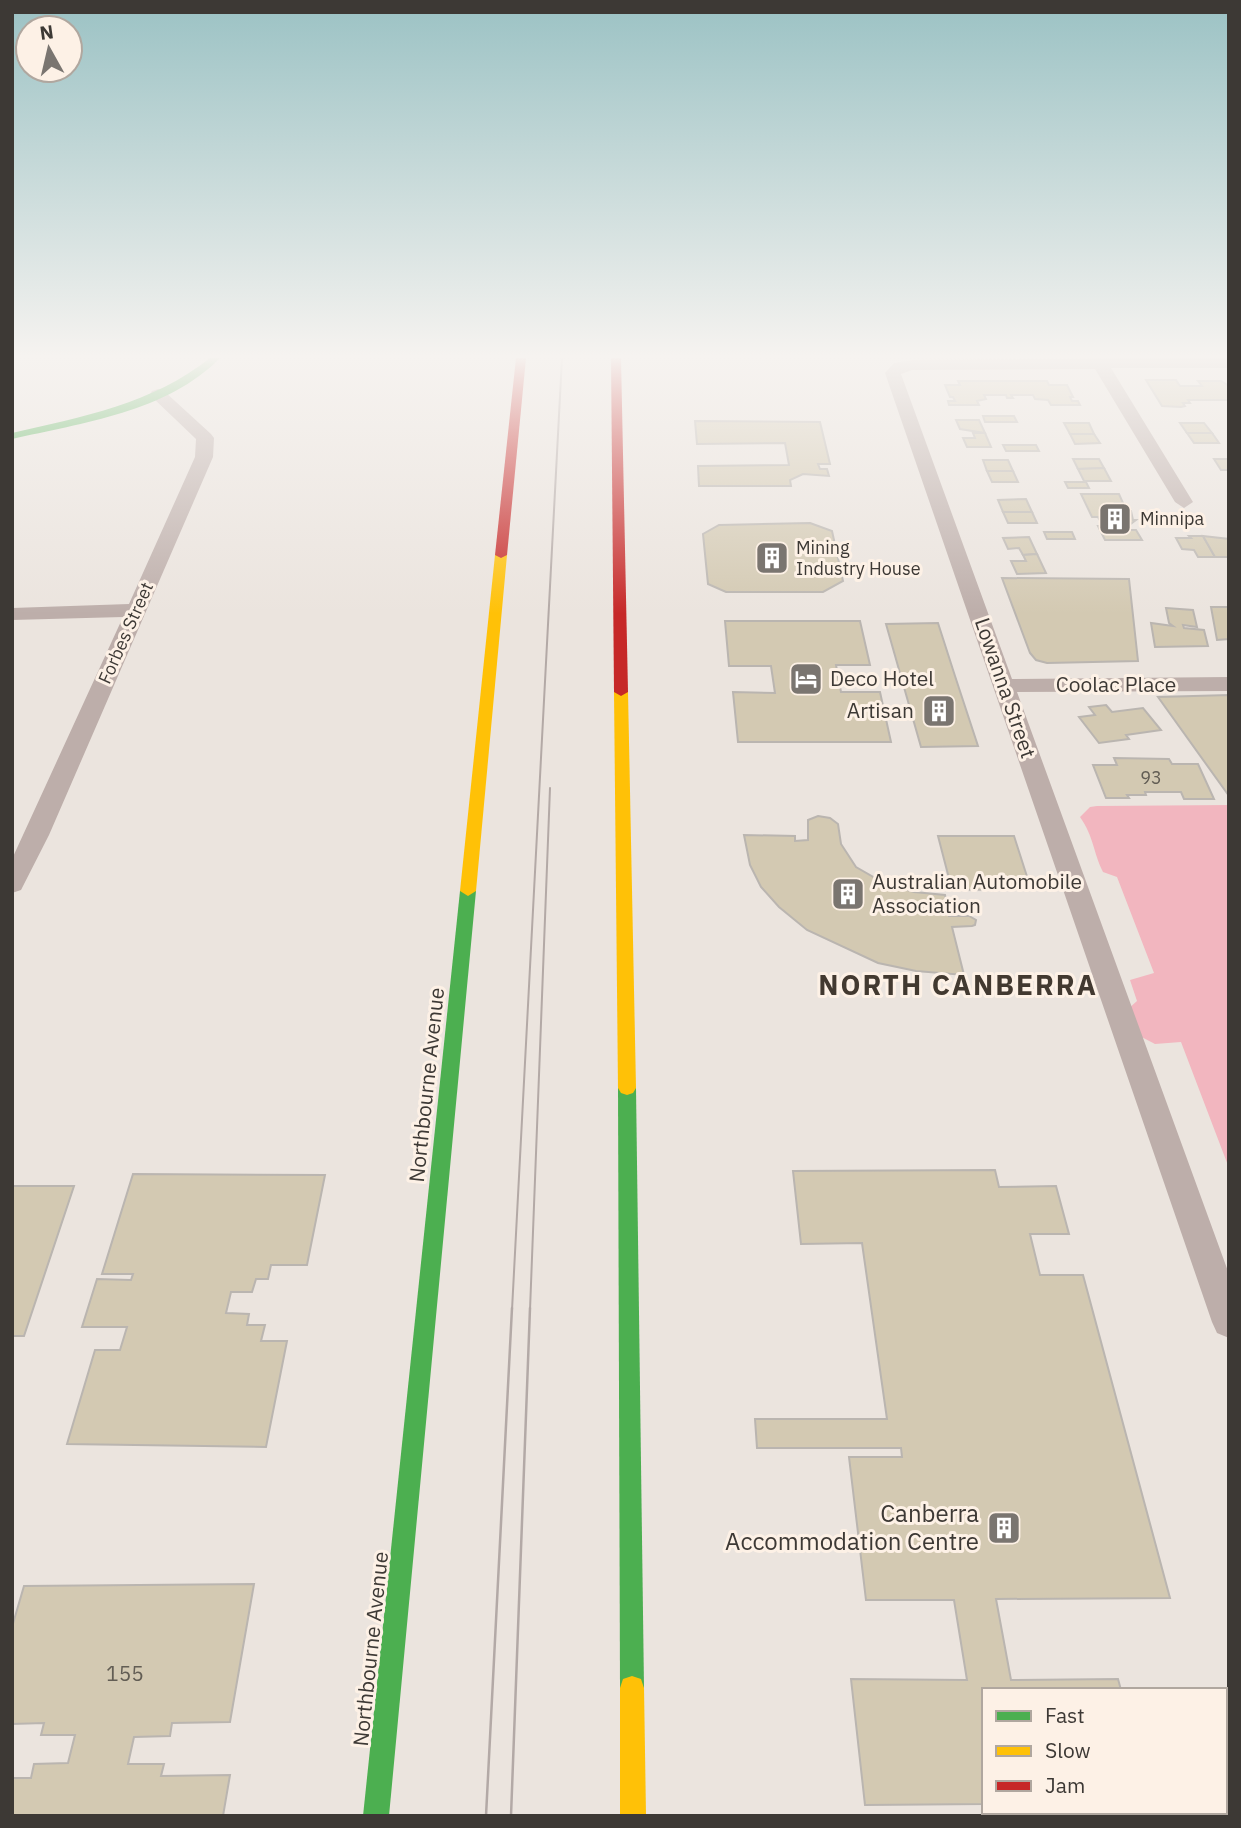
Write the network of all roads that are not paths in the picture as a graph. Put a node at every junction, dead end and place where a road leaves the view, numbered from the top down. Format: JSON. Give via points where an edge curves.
{"nodes":[{"id":1,"x":205,"y":443,"type":"edge"},
{"id":2,"x":513,"y":443,"type":"edge"},
{"id":3,"x":618,"y":443,"type":"edge"},
{"id":4,"x":918,"y":443,"type":"edge"},
{"id":5,"x":1149,"y":443,"type":"edge"},
{"id":6,"x":1184,"y":502,"type":"dead end"},
{"id":7,"x":136,"y":610,"type":"junction"},
{"id":8,"x":12,"y":614,"type":"edge"},
{"id":9,"x":1229,"y":684,"type":"edge"},
{"id":10,"x":1004,"y":686,"type":"junction"},
{"id":11,"x":22,"y":850,"type":"edge"},
{"id":12,"x":12,"y":884,"type":"edge"},
{"id":13,"x":1229,"y":1322,"type":"edge"},
{"id":14,"x":376,"y":1816,"type":"edge"},
{"id":15,"x":633,"y":1816,"type":"edge"}],
"edges":[{"from":1,"to":7,"type":"street","name":"Forbes Street","via":[[204,457]]},
{"from":2,"to":14,"type":"main road","name":"Northbourne Avenue"},
{"from":3,"to":15,"type":"main road"},
{"from":4,"to":10,"type":"street","name":"Lowanna Street"},
{"from":5,"to":6,"type":"street"},
{"from":7,"to":8,"type":"street"},
{"from":7,"to":11,"type":"street","name":"Forbes Street"},
{"from":9,"to":10,"type":"street","name":"Coolac Place"},
{"from":10,"to":13,"type":"street","name":"Lowanna Street"},
{"from":11,"to":12,"type":"street","name":"Forbes Street"}]}
